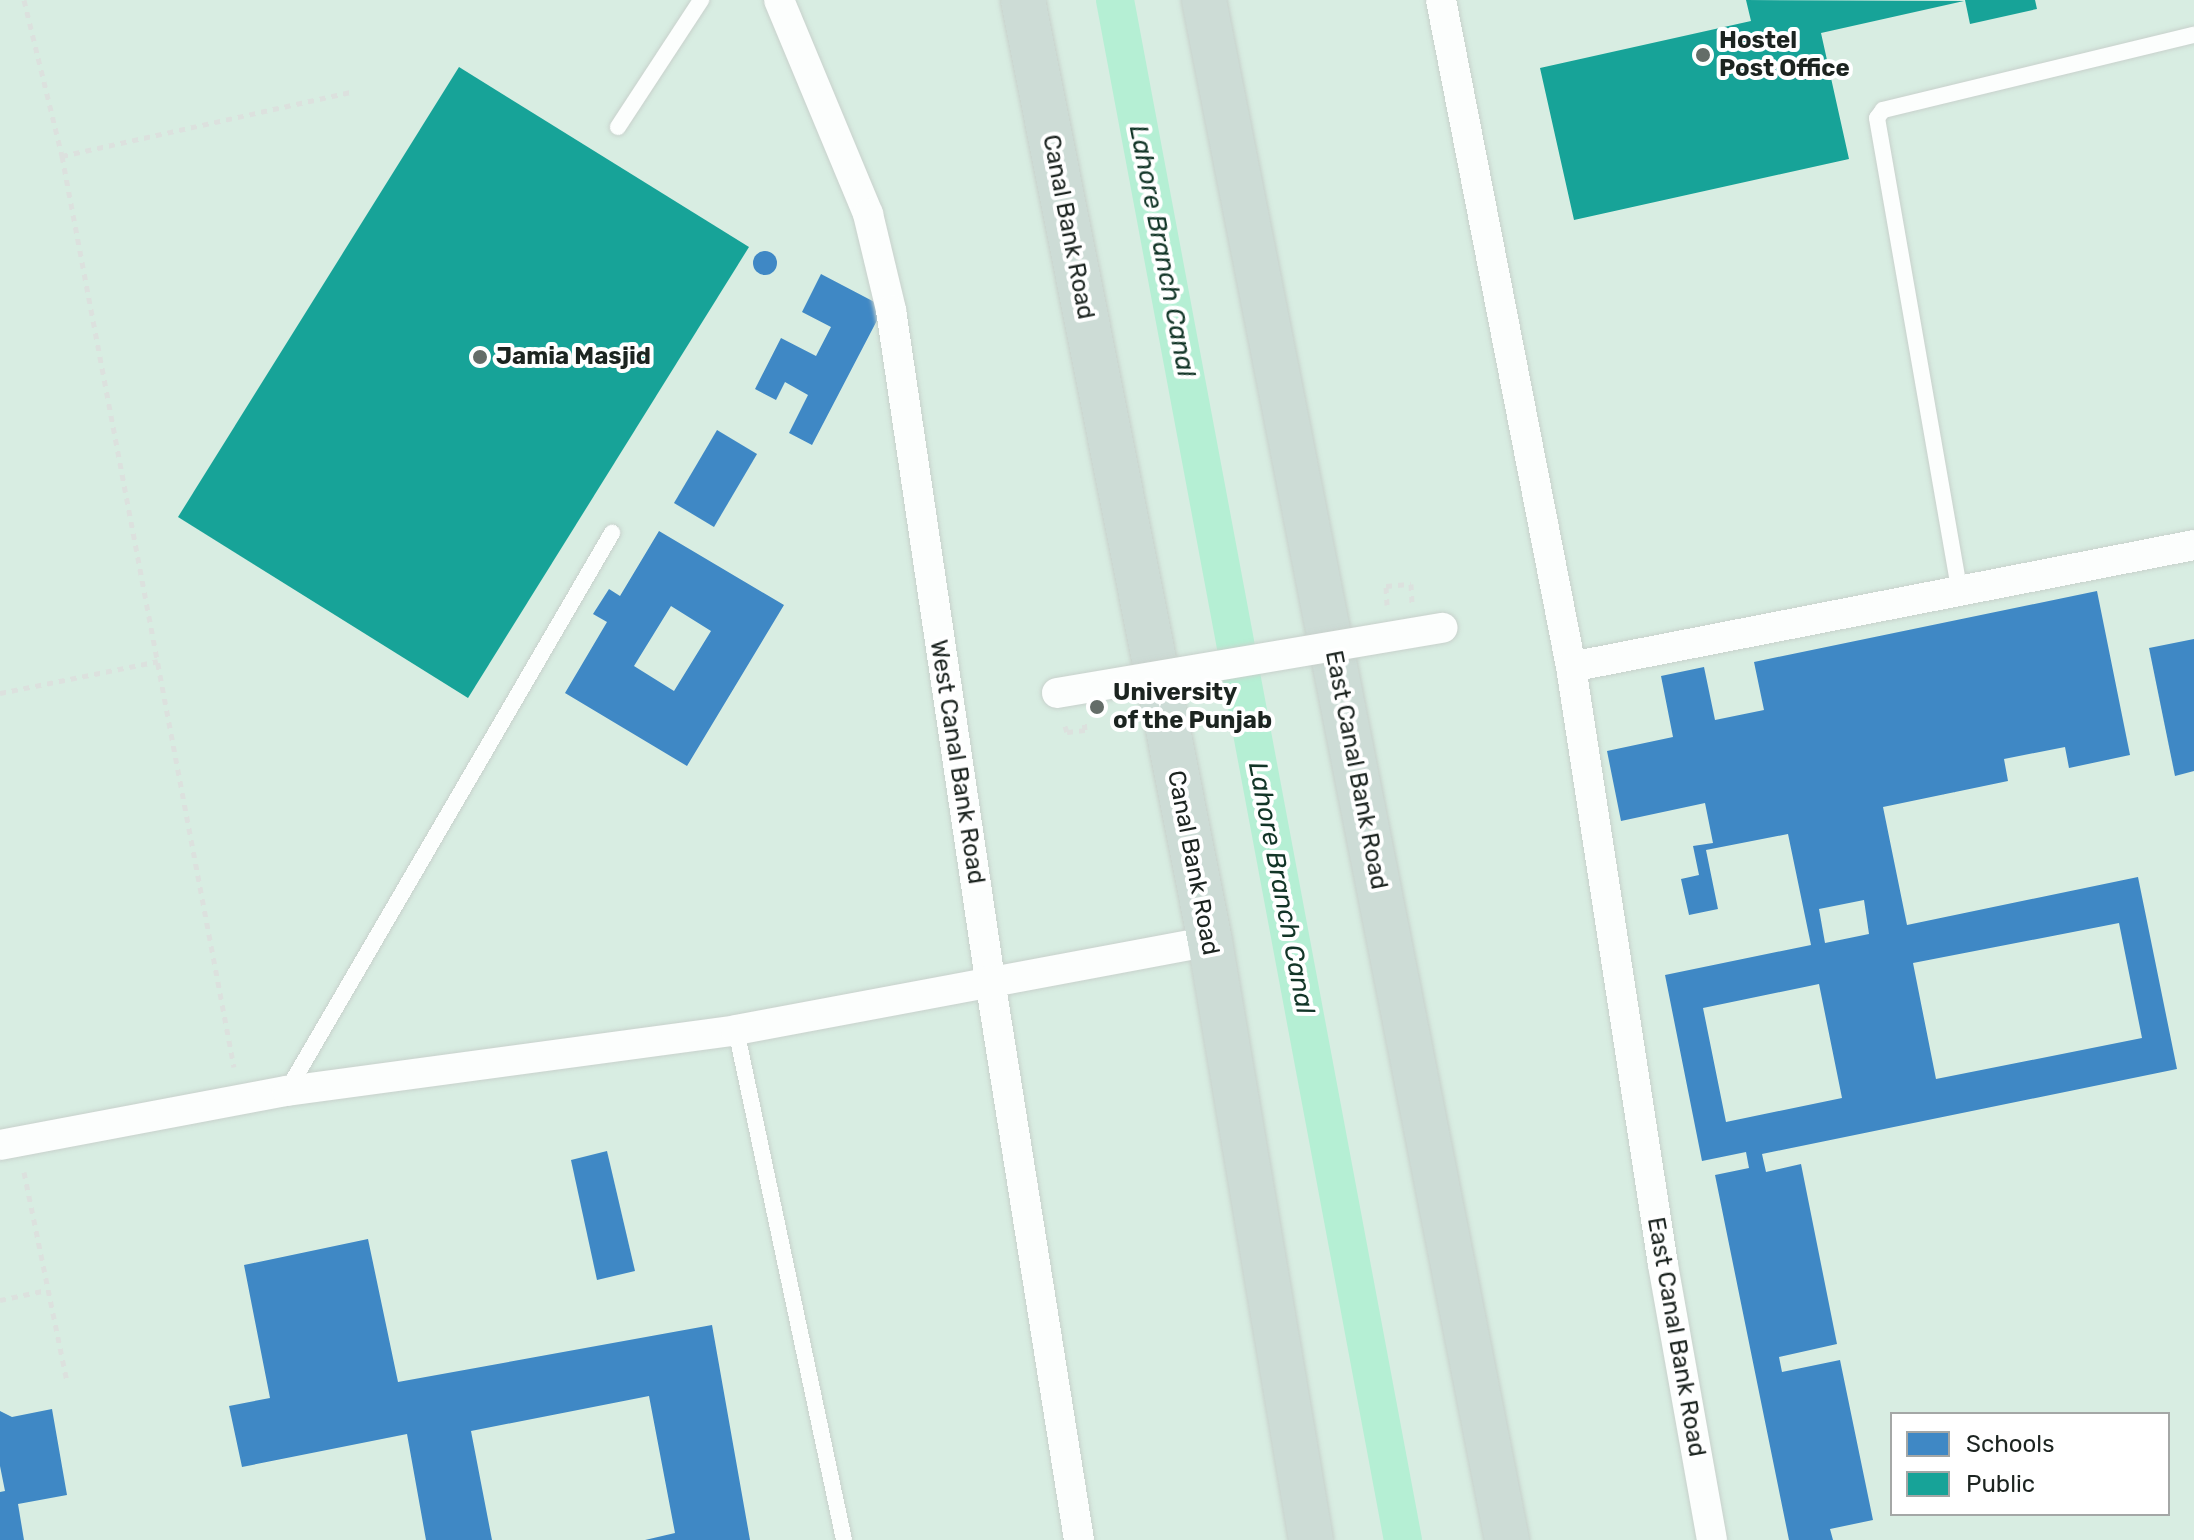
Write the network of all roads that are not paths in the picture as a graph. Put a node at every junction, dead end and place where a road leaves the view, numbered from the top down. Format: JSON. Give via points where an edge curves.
{"nodes":[{"id":1,"x":701,"y":0,"type":"edge"},
{"id":2,"x":779,"y":0,"type":"edge"},
{"id":3,"x":1023,"y":0,"type":"edge"},
{"id":4,"x":1204,"y":0,"type":"edge"},
{"id":5,"x":1441,"y":0,"type":"edge"},
{"id":6,"x":2194,"y":35,"type":"edge"},
{"id":7,"x":618,"y":127,"type":"dead end"},
{"id":8,"x":612,"y":533,"type":"dead end"},
{"id":9,"x":2194,"y":545,"type":"edge"},
{"id":10,"x":1959,"y":588,"type":"junction"},
{"id":11,"x":1443,"y":628,"type":"dead end"},
{"id":12,"x":1571,"y":667,"type":"junction"},
{"id":13,"x":1057,"y":693,"type":"dead end"},
{"id":14,"x":1210,"y":941,"type":"junction"},
{"id":15,"x":990,"y":980,"type":"junction"},
{"id":16,"x":736,"y":1030,"type":"junction"},
{"id":17,"x":287,"y":1091,"type":"junction"},
{"id":18,"x":9,"y":1143,"type":"edge"},
{"id":19,"x":844,"y":1540,"type":"edge"},
{"id":20,"x":1079,"y":1540,"type":"edge"},
{"id":21,"x":1311,"y":1540,"type":"edge"},
{"id":22,"x":1507,"y":1540,"type":"edge"},
{"id":23,"x":1712,"y":1540,"type":"edge"}],
"edges":[{"from":1,"to":7,"type":"lane"},
{"from":2,"to":15,"type":"street","name":"West Canal Bank Road","via":[[868,214],[891,310]]},
{"from":3,"to":14,"type":"highway","name":"Canal Bank Road"},
{"from":4,"to":22,"type":"highway","name":"East Canal Bank Road"},
{"from":5,"to":12,"type":"street","name":"East Canal Bank Road"},
{"from":6,"to":10,"type":"lane","via":[[1883,110],[1877,118]]},
{"from":8,"to":17,"type":"lane"},
{"from":9,"to":10,"type":"street"},
{"from":10,"to":12,"type":"street"},
{"from":11,"to":13,"type":"street","bridge":true},
{"from":12,"to":23,"type":"street","name":"East Canal Bank Road","via":[[1663,1265]]},
{"from":14,"to":15,"type":"street"},
{"from":14,"to":21,"type":"highway","name":"Canal Bank Road"},
{"from":15,"to":16,"type":"street"},
{"from":15,"to":20,"type":"street","name":"West Canal Bank Road"},
{"from":16,"to":17,"type":"street"},
{"from":16,"to":19,"type":"lane"},
{"from":17,"to":18,"type":"street"}]}
